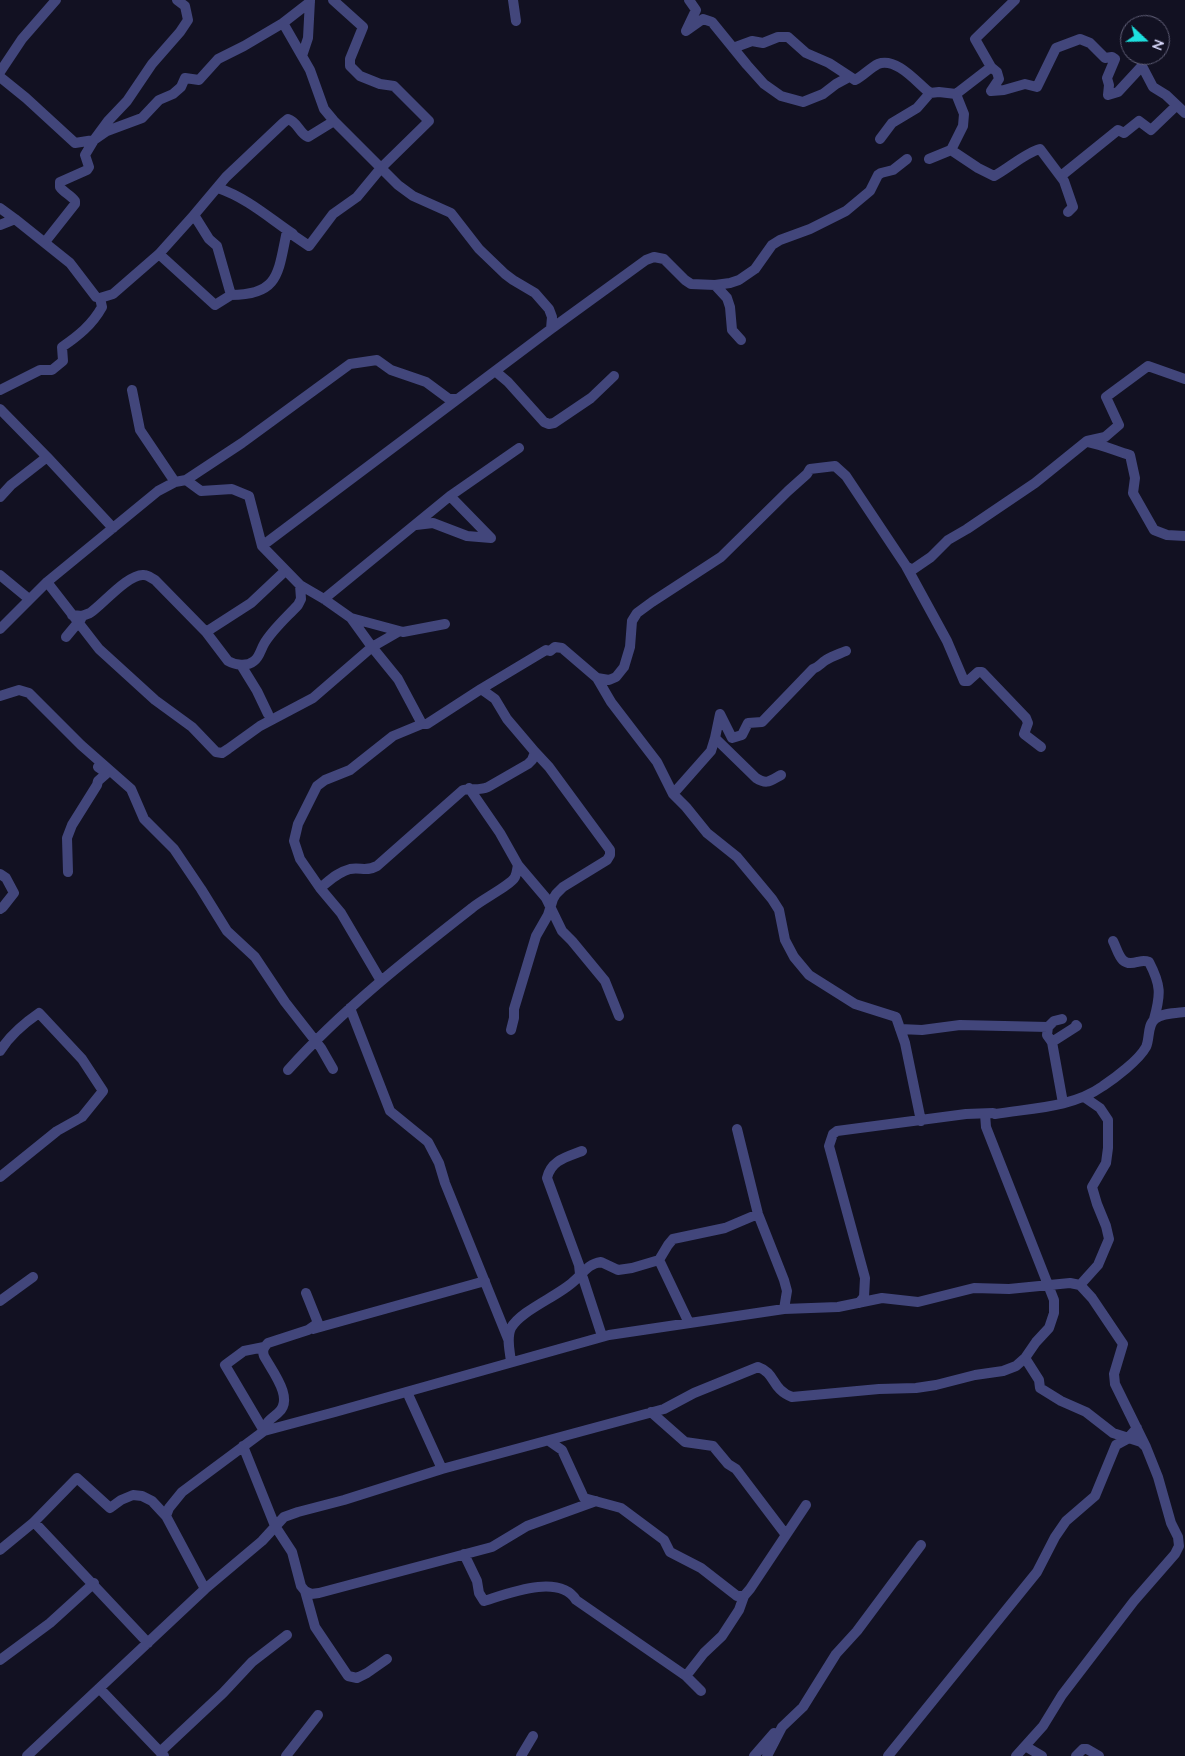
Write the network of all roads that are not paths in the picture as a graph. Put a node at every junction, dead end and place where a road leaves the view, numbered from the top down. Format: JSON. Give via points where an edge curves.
{"nodes":[{"id":1,"x":56,"y":0,"type":"edge"},
{"id":2,"x":177,"y":0,"type":"edge"},
{"id":3,"x":334,"y":0,"type":"edge"},
{"id":4,"x":513,"y":0,"type":"edge"},
{"id":5,"x":689,"y":0,"type":"edge"},
{"id":6,"x":1015,"y":0,"type":"edge"},
{"id":7,"x":310,"y":1,"type":"edge"},
{"id":8,"x":516,"y":21,"type":"dead end"},
{"id":9,"x":284,"y":23,"type":"junction"},
{"id":10,"x":733,"y":48,"type":"junction"},
{"id":11,"x":302,"y":56,"type":"junction"},
{"id":12,"x":991,"y":67,"type":"junction"},
{"id":13,"x":0,"y":72,"type":"edge"},
{"id":14,"x":0,"y":77,"type":"edge"},
{"id":15,"x":849,"y":77,"type":"junction"},
{"id":16,"x":930,"y":93,"type":"junction"},
{"id":17,"x":956,"y":94,"type":"junction"},
{"id":18,"x":1176,"y":106,"type":"junction"},
{"id":19,"x":1185,"y":113,"type":"edge"},
{"id":20,"x":334,"y":121,"type":"junction"},
{"id":21,"x":880,"y":139,"type":"dead end"},
{"id":22,"x":94,"y":140,"type":"junction"},
{"id":23,"x":951,"y":150,"type":"junction"},
{"id":24,"x":907,"y":160,"type":"dead end"},
{"id":25,"x":929,"y":160,"type":"dead end"},
{"id":26,"x":381,"y":168,"type":"junction"},
{"id":27,"x":1060,"y":176,"type":"junction"},
{"id":28,"x":218,"y":188,"type":"junction"},
{"id":29,"x":0,"y":208,"type":"edge"},
{"id":30,"x":1068,"y":212,"type":"dead end"},
{"id":31,"x":194,"y":215,"type":"junction"},
{"id":32,"x":15,"y":219,"type":"junction"},
{"id":33,"x":0,"y":225,"type":"edge"},
{"id":34,"x":45,"y":242,"type":"junction"},
{"id":35,"x":309,"y":246,"type":"junction"},
{"id":36,"x":159,"y":254,"type":"junction"},
{"id":37,"x":715,"y":285,"type":"junction"},
{"id":38,"x":231,"y":296,"type":"junction"},
{"id":39,"x":100,"y":298,"type":"junction"},
{"id":40,"x":551,"y":329,"type":"junction"},
{"id":41,"x":741,"y":340,"type":"dead end"},
{"id":42,"x":495,"y":371,"type":"junction"},
{"id":43,"x":614,"y":376,"type":"dead end"},
{"id":44,"x":1185,"y":379,"type":"edge"},
{"id":45,"x":0,"y":390,"type":"edge"},
{"id":46,"x":132,"y":390,"type":"dead end"},
{"id":47,"x":458,"y":399,"type":"junction"},
{"id":48,"x":0,"y":409,"type":"edge"},
{"id":49,"x":1087,"y":442,"type":"junction"},
{"id":50,"x":519,"y":448,"type":"dead end"},
{"id":51,"x":47,"y":457,"type":"junction"},
{"id":52,"x":186,"y":480,"type":"junction"},
{"id":53,"x":175,"y":482,"type":"junction"},
{"id":54,"x":450,"y":496,"type":"junction"},
{"id":55,"x":0,"y":497,"type":"edge"},
{"id":56,"x":416,"y":525,"type":"junction"},
{"id":57,"x":113,"y":528,"type":"junction"},
{"id":58,"x":1185,"y":536,"type":"edge"},
{"id":59,"x":262,"y":546,"type":"junction"},
{"id":60,"x":906,"y":566,"type":"junction"},
{"id":61,"x":284,"y":571,"type":"junction"},
{"id":62,"x":0,"y":575,"type":"edge"},
{"id":63,"x":46,"y":582,"type":"junction"},
{"id":64,"x":300,"y":585,"type":"junction"},
{"id":65,"x":29,"y":599,"type":"junction"},
{"id":66,"x":324,"y":599,"type":"junction"},
{"id":67,"x":78,"y":618,"type":"junction"},
{"id":68,"x":351,"y":618,"type":"junction"},
{"id":69,"x":445,"y":624,"type":"dead end"},
{"id":70,"x":0,"y":629,"type":"edge"},
{"id":71,"x":206,"y":632,"type":"junction"},
{"id":72,"x":398,"y":632,"type":"junction"},
{"id":73,"x":66,"y":637,"type":"dead end"},
{"id":74,"x":372,"y":647,"type":"junction"},
{"id":75,"x":846,"y":651,"type":"dead end"},
{"id":76,"x":241,"y":665,"type":"junction"},
{"id":77,"x":597,"y":678,"type":"junction"},
{"id":78,"x":481,"y":689,"type":"junction"},
{"id":79,"x":0,"y":696,"type":"edge"},
{"id":80,"x":268,"y":714,"type":"dead end"},
{"id":81,"x":422,"y":724,"type":"junction"},
{"id":82,"x":715,"y":738,"type":"junction"},
{"id":83,"x":81,"y":745,"type":"junction"},
{"id":84,"x":1041,"y":747,"type":"dead end"},
{"id":85,"x":534,"y":752,"type":"junction"},
{"id":86,"x":781,"y":775,"type":"dead end"},
{"id":87,"x":469,"y":788,"type":"junction"},
{"id":88,"x":673,"y":794,"type":"junction"},
{"id":89,"x":518,"y":865,"type":"junction"},
{"id":90,"x":68,"y":872,"type":"dead end"},
{"id":91,"x":0,"y":874,"type":"edge"},
{"id":92,"x":320,"y":888,"type":"junction"},
{"id":93,"x":551,"y":906,"type":"junction"},
{"id":94,"x":0,"y":909,"type":"edge"},
{"id":95,"x":1113,"y":941,"type":"dead end"},
{"id":96,"x":381,"y":981,"type":"junction"},
{"id":97,"x":350,"y":1008,"type":"junction"},
{"id":98,"x":1185,"y":1012,"type":"edge"},
{"id":99,"x":619,"y":1016,"type":"dead end"},
{"id":100,"x":1062,"y":1019,"type":"dead end"},
{"id":101,"x":1154,"y":1019,"type":"junction"},
{"id":102,"x":1076,"y":1025,"type":"dead end"},
{"id":103,"x":1048,"y":1027,"type":"junction"},
{"id":104,"x":900,"y":1029,"type":"junction"},
{"id":105,"x":511,"y":1030,"type":"dead end"},
{"id":106,"x":315,"y":1040,"type":"junction"},
{"id":107,"x":1052,"y":1042,"type":"junction"},
{"id":108,"x":0,"y":1050,"type":"edge"},
{"id":109,"x":333,"y":1069,"type":"dead end"},
{"id":110,"x":288,"y":1070,"type":"dead end"},
{"id":111,"x":1084,"y":1097,"type":"junction"},
{"id":112,"x":1064,"y":1103,"type":"junction"},
{"id":113,"x":985,"y":1114,"type":"junction"},
{"id":114,"x":920,"y":1121,"type":"junction"},
{"id":115,"x":737,"y":1129,"type":"dead end"},
{"id":116,"x":582,"y":1151,"type":"dead end"},
{"id":117,"x":0,"y":1177,"type":"edge"},
{"id":118,"x":758,"y":1214,"type":"junction"},
{"id":119,"x":659,"y":1260,"type":"junction"},
{"id":120,"x":580,"y":1274,"type":"junction"},
{"id":121,"x":33,"y":1276,"type":"dead end"},
{"id":122,"x":485,"y":1281,"type":"junction"},
{"id":123,"x":1047,"y":1284,"type":"junction"},
{"id":124,"x":1080,"y":1285,"type":"junction"},
{"id":125,"x":306,"y":1293,"type":"dead end"},
{"id":126,"x":0,"y":1301,"type":"edge"},
{"id":127,"x":859,"y":1303,"type":"junction"},
{"id":128,"x":784,"y":1309,"type":"junction"},
{"id":129,"x":689,"y":1323,"type":"junction"},
{"id":130,"x":308,"y":1330,"type":"junction"},
{"id":131,"x":602,"y":1336,"type":"junction"},
{"id":132,"x":508,"y":1339,"type":"junction"},
{"id":133,"x":264,"y":1347,"type":"junction"},
{"id":134,"x":1025,"y":1358,"type":"junction"},
{"id":135,"x":511,"y":1362,"type":"junction"},
{"id":136,"x":407,"y":1392,"type":"junction"},
{"id":137,"x":652,"y":1412,"type":"junction"},
{"id":138,"x":1138,"y":1428,"type":"junction"},
{"id":139,"x":264,"y":1431,"type":"junction"},
{"id":140,"x":1127,"y":1439,"type":"junction"},
{"id":141,"x":549,"y":1441,"type":"junction"},
{"id":142,"x":243,"y":1446,"type":"junction"},
{"id":143,"x":1146,"y":1447,"type":"junction"},
{"id":144,"x":442,"y":1470,"type":"junction"},
{"id":145,"x":596,"y":1502,"type":"junction"},
{"id":146,"x":806,"y":1505,"type":"dead end"},
{"id":147,"x":166,"y":1516,"type":"junction"},
{"id":148,"x":34,"y":1522,"type":"junction"},
{"id":149,"x":275,"y":1526,"type":"junction"},
{"id":150,"x":786,"y":1535,"type":"junction"},
{"id":151,"x":921,"y":1545,"type":"dead end"},
{"id":152,"x":0,"y":1550,"type":"edge"},
{"id":153,"x":464,"y":1554,"type":"junction"},
{"id":154,"x":94,"y":1584,"type":"junction"},
{"id":155,"x":205,"y":1589,"type":"junction"},
{"id":156,"x":305,"y":1590,"type":"junction"},
{"id":157,"x":744,"y":1596,"type":"junction"},
{"id":158,"x":287,"y":1635,"type":"dead end"},
{"id":159,"x":148,"y":1643,"type":"junction"},
{"id":160,"x":387,"y":1659,"type":"dead end"},
{"id":161,"x":0,"y":1660,"type":"edge"},
{"id":162,"x":686,"y":1676,"type":"junction"},
{"id":163,"x":100,"y":1689,"type":"junction"},
{"id":164,"x":701,"y":1691,"type":"dead end"},
{"id":165,"x":803,"y":1707,"type":"junction"},
{"id":166,"x":318,"y":1715,"type":"dead end"},
{"id":167,"x":533,"y":1736,"type":"dead end"},
{"id":168,"x":1025,"y":1746,"type":"junction"},
{"id":169,"x":162,"y":1754,"type":"edge"},
{"id":170,"x":26,"y":1756,"type":"edge"},
{"id":171,"x":286,"y":1756,"type":"edge"},
{"id":172,"x":521,"y":1756,"type":"edge"},
{"id":173,"x":754,"y":1756,"type":"edge"},
{"id":174,"x":767,"y":1756,"type":"edge"},
{"id":175,"x":888,"y":1756,"type":"edge"},
{"id":176,"x":1016,"y":1756,"type":"edge"},
{"id":177,"x":1042,"y":1756,"type":"edge"},
{"id":178,"x":1076,"y":1756,"type":"edge"},
{"id":179,"x":1099,"y":1756,"type":"edge"}],
"edges":[{"from":1,"to":13,"type":"street","via":[[22,39]]},
{"from":2,"to":22,"type":"street","via":[[185,6],[188,20],[152,64],[128,102]]},
{"from":3,"to":26,"type":"street","via":[[363,28],[350,66],[360,76],[394,86],[429,121]]},
{"from":4,"to":8,"type":"street"},
{"from":5,"to":10,"type":"street","via":[[696,10],[686,31],[704,19],[712,22]]},
{"from":6,"to":12,"type":"street","via":[[975,39]]},
{"from":7,"to":9,"type":"street"},
{"from":7,"to":11,"type":"street","via":[[308,38]]},
{"from":9,"to":11,"type":"street"},
{"from":9,"to":22,"type":"street","via":[[218,59],[200,80],[185,78],[181,87],[160,100],[142,118],[107,131]]},
{"from":10,"to":15,"type":"street","via":[[752,41],[788,37],[806,53]]},
{"from":10,"to":15,"type":"street","via":[[774,92],[803,102],[823,94]]},
{"from":11,"to":20,"type":"street","via":[[324,109]]},
{"from":12,"to":17,"type":"street"},
{"from":12,"to":18,"type":"street","via":[[998,72],[999,79],[991,91],[1025,84],[1037,87],[1056,48],[1080,39],[1090,43],[1105,58],[1115,59],[1107,78],[1108,95],[1118,92],[1142,66],[1154,87]]},
{"from":14,"to":22,"type":"street","via":[[75,143]]},
{"from":15,"to":16,"type":"street","via":[[855,80],[878,64],[888,63],[902,68]]},
{"from":16,"to":17,"type":"street"},
{"from":16,"to":21,"type":"street","via":[[917,108],[892,123]]},
{"from":17,"to":23,"type":"street","via":[[964,114],[963,126]]},
{"from":18,"to":19,"type":"street"},
{"from":18,"to":27,"type":"street","via":[[1152,130],[1139,121],[1124,133],[1118,130]]},
{"from":20,"to":26,"type":"street"},
{"from":20,"to":28,"type":"street","via":[[308,138],[294,121],[288,119]]},
{"from":22,"to":34,"type":"street","via":[[85,155],[89,166],[87,170],[60,182],[60,187],[75,204]]},
{"from":23,"to":25,"type":"street"},
{"from":23,"to":27,"type":"street","via":[[994,176],[1040,148]]},
{"from":24,"to":37,"type":"street","via":[[893,170],[881,172],[870,191],[846,211],[772,245],[755,269],[739,280]]},
{"from":26,"to":35,"type":"street","via":[[357,197],[333,214]]},
{"from":26,"to":40,"type":"street","via":[[413,196],[451,213],[504,274],[536,293],[552,317]]},
{"from":27,"to":30,"type":"street","via":[[1073,207]]},
{"from":28,"to":31,"type":"street"},
{"from":28,"to":35,"type":"street","via":[[253,204]]},
{"from":29,"to":32,"type":"street"},
{"from":31,"to":36,"type":"street"},
{"from":31,"to":38,"type":"street","via":[[217,246]]},
{"from":32,"to":33,"type":"street"},
{"from":32,"to":34,"type":"street"},
{"from":34,"to":39,"type":"street","via":[[70,263]]},
{"from":35,"to":38,"type":"street","via":[[287,231],[276,277],[269,286],[248,295]]},
{"from":36,"to":38,"type":"street","via":[[215,305]]},
{"from":36,"to":39,"type":"street","via":[[113,294]]},
{"from":37,"to":40,"type":"street","via":[[691,284],[664,259],[654,257]]},
{"from":37,"to":41,"type":"street","via":[[727,298],[732,330]]},
{"from":39,"to":45,"type":"street","via":[[102,307],[96,318],[62,347],[63,361],[52,370],[40,370]]},
{"from":40,"to":42,"type":"street"},
{"from":42,"to":43,"type":"street","via":[[549,424],[554,424],[591,398]]},
{"from":42,"to":47,"type":"street"},
{"from":44,"to":49,"type":"street","via":[[1148,366],[1106,397],[1119,424],[1105,437]]},
{"from":46,"to":53,"type":"street","via":[[140,430]]},
{"from":47,"to":52,"type":"street","via":[[449,399],[426,382],[391,370],[377,360],[350,364]]},
{"from":47,"to":59,"type":"street"},
{"from":48,"to":51,"type":"street"},
{"from":49,"to":58,"type":"street","via":[[1130,456],[1135,478],[1134,493],[1154,530]]},
{"from":49,"to":60,"type":"street","via":[[1034,483],[948,540],[917,568],[912,570]]},
{"from":50,"to":54,"type":"street"},
{"from":51,"to":55,"type":"street"},
{"from":51,"to":57,"type":"street"},
{"from":52,"to":53,"type":"street"},
{"from":52,"to":59,"type":"street","via":[[202,491],[232,489],[249,496]]},
{"from":53,"to":57,"type":"street","via":[[158,491]]},
{"from":54,"to":56,"type":"street"},
{"from":54,"to":56,"type":"street","via":[[491,538],[467,536],[433,523]]},
{"from":56,"to":66,"type":"street"},
{"from":57,"to":63,"type":"street"},
{"from":59,"to":61,"type":"street"},
{"from":60,"to":77,"type":"street","via":[[846,476],[835,466],[810,469],[720,557],[638,614],[632,621],[624,667],[609,680]]},
{"from":60,"to":84,"type":"street","via":[[947,641],[964,680],[968,682],[982,672],[1026,718],[1028,723],[1024,734]]},
{"from":61,"to":64,"type":"street"},
{"from":61,"to":71,"type":"street","via":[[251,603]]},
{"from":62,"to":65,"type":"street"},
{"from":63,"to":65,"type":"street"},
{"from":63,"to":67,"type":"street"},
{"from":64,"to":66,"type":"street"},
{"from":64,"to":76,"type":"street","via":[[298,605],[265,642],[257,659]]},
{"from":65,"to":70,"type":"street"},
{"from":66,"to":68,"type":"street"},
{"from":67,"to":71,"type":"street","via":[[98,608],[130,578],[146,575],[155,580]]},
{"from":67,"to":73,"type":"street"},
{"from":67,"to":74,"type":"street","via":[[99,649],[155,700],[192,727],[216,752],[222,753],[260,726],[320,693]]},
{"from":68,"to":72,"type":"street"},
{"from":68,"to":74,"type":"street"},
{"from":69,"to":72,"type":"street"},
{"from":71,"to":76,"type":"street","via":[[228,661]]},
{"from":72,"to":74,"type":"street"},
{"from":74,"to":81,"type":"street","via":[[398,679]]},
{"from":75,"to":82,"type":"street","via":[[813,669],[762,722],[748,722],[742,735],[732,738],[720,714]]},
{"from":76,"to":80,"type":"street"},
{"from":77,"to":78,"type":"street","via":[[562,648],[555,647]]},
{"from":77,"to":88,"type":"street","via":[[611,702],[657,762]]},
{"from":78,"to":81,"type":"street","via":[[427,724]]},
{"from":78,"to":85,"type":"street","via":[[494,699]]},
{"from":79,"to":83,"type":"street","via":[[19,690],[29,693]]},
{"from":81,"to":92,"type":"street","via":[[394,736],[350,770],[317,786],[298,824],[294,841],[300,859]]},
{"from":82,"to":86,"type":"street","via":[[763,782]]},
{"from":82,"to":88,"type":"street","via":[[704,761]]},
{"from":83,"to":90,"type":"street","via":[[86,758],[107,774],[98,781],[72,825],[67,838]]},
{"from":83,"to":106,"type":"street","via":[[131,788],[144,819],[174,849],[227,931],[255,957]]},
{"from":85,"to":87,"type":"street","via":[[528,764],[483,790]]},
{"from":85,"to":93,"type":"street","via":[[549,767],[610,850],[607,860],[563,886]]},
{"from":87,"to":89,"type":"street"},
{"from":87,"to":92,"type":"street","via":[[377,866],[339,873]]},
{"from":88,"to":104,"type":"street","via":[[707,833],[737,857],[772,899],[779,910],[785,940],[809,974],[856,1004],[896,1017]]},
{"from":89,"to":93,"type":"street"},
{"from":89,"to":96,"type":"street","via":[[510,883],[471,908]]},
{"from":91,"to":94,"type":"street","via":[[14,893]]},
{"from":92,"to":96,"type":"street","via":[[341,913]]},
{"from":93,"to":99,"type":"street","via":[[562,931],[605,981]]},
{"from":93,"to":105,"type":"street","via":[[536,936]]},
{"from":95,"to":101,"type":"street","via":[[1126,963],[1149,962],[1160,993]]},
{"from":96,"to":97,"type":"street"},
{"from":97,"to":106,"type":"street"},
{"from":97,"to":122,"type":"street","via":[[390,1111],[428,1142],[439,1162]]},
{"from":98,"to":101,"type":"street"},
{"from":100,"to":103,"type":"street"},
{"from":101,"to":111,"type":"street","via":[[1146,1047],[1140,1055]]},
{"from":102,"to":107,"type":"street"},
{"from":103,"to":104,"type":"street","via":[[960,1025]]},
{"from":103,"to":107,"type":"street","via":[[1047,1035]]},
{"from":104,"to":114,"type":"street"},
{"from":106,"to":109,"type":"street"},
{"from":106,"to":110,"type":"street"},
{"from":107,"to":112,"type":"street"},
{"from":108,"to":117,"type":"street","via":[[24,1023],[39,1013],[82,1059],[103,1091],[82,1117],[57,1131]]},
{"from":111,"to":112,"type":"street"},
{"from":111,"to":124,"type":"street","via":[[1100,1108],[1108,1120],[1106,1163],[1092,1187],[1109,1239],[1098,1266]]},
{"from":112,"to":113,"type":"street"},
{"from":113,"to":114,"type":"street"},
{"from":113,"to":123,"type":"street","via":[[986,1128]]},
{"from":114,"to":127,"type":"street","via":[[837,1131],[830,1140],[865,1278],[864,1297]]},
{"from":115,"to":118,"type":"street"},
{"from":116,"to":120,"type":"street","via":[[559,1160],[548,1170],[547,1178]]},
{"from":118,"to":119,"type":"street","via":[[725,1228],[673,1239]]},
{"from":118,"to":128,"type":"street","via":[[784,1280],[787,1291]]},
{"from":119,"to":120,"type":"street","via":[[618,1270],[607,1264],[595,1263]]},
{"from":119,"to":129,"type":"street"},
{"from":120,"to":131,"type":"street"},
{"from":120,"to":132,"type":"street","via":[[574,1282],[519,1319],[511,1327]]},
{"from":121,"to":126,"type":"street"},
{"from":122,"to":130,"type":"street"},
{"from":122,"to":132,"type":"street"},
{"from":123,"to":124,"type":"street"},
{"from":123,"to":127,"type":"street","via":[[1009,1289],[974,1288],[918,1302],[882,1298]]},
{"from":123,"to":134,"type":"street","via":[[1054,1300],[1054,1313],[1049,1328]]},
{"from":124,"to":138,"type":"street","via":[[1123,1344],[1114,1374],[1115,1384]]},
{"from":125,"to":130,"type":"street","via":[[318,1323]]},
{"from":127,"to":128,"type":"street"},
{"from":128,"to":129,"type":"street"},
{"from":129,"to":131,"type":"street"},
{"from":130,"to":133,"type":"street","via":[[268,1342]]},
{"from":131,"to":135,"type":"street"},
{"from":132,"to":135,"type":"street"},
{"from":133,"to":139,"type":"street","via":[[264,1356],[285,1399],[280,1412],[265,1424]]},
{"from":133,"to":139,"type":"street","via":[[244,1351],[226,1365]]},
{"from":134,"to":137,"type":"street","via":[[1003,1371],[936,1385],[792,1398],[778,1388],[770,1374],[758,1367]]},
{"from":134,"to":140,"type":"street","via":[[1039,1380],[1040,1388],[1086,1412],[1113,1433]]},
{"from":135,"to":136,"type":"street"},
{"from":136,"to":139,"type":"street"},
{"from":136,"to":144,"type":"street"},
{"from":137,"to":141,"type":"street"},
{"from":137,"to":150,"type":"street","via":[[685,1442],[713,1446],[736,1469]]},
{"from":138,"to":140,"type":"street"},
{"from":138,"to":143,"type":"street"},
{"from":139,"to":142,"type":"street"},
{"from":140,"to":143,"type":"street","via":[[1141,1442]]},
{"from":140,"to":175,"type":"street","via":[[1116,1445],[1095,1496],[1066,1521],[1037,1572]]},
{"from":141,"to":144,"type":"street"},
{"from":141,"to":145,"type":"street","via":[[562,1450],[584,1498]]},
{"from":142,"to":147,"type":"street","via":[[182,1492]]},
{"from":142,"to":149,"type":"street"},
{"from":143,"to":168,"type":"street","via":[[1179,1546]]},
{"from":144,"to":149,"type":"street","via":[[298,1512]]},
{"from":145,"to":153,"type":"street","via":[[527,1526],[492,1547]]},
{"from":145,"to":157,"type":"street","via":[[621,1508],[664,1540],[670,1552],[701,1568],[737,1596]]},
{"from":146,"to":150,"type":"street"},
{"from":147,"to":148,"type":"street","via":[[152,1501],[142,1496],[126,1497],[110,1508],[76,1478]]},
{"from":147,"to":155,"type":"street"},
{"from":148,"to":152,"type":"street"},
{"from":148,"to":154,"type":"street"},
{"from":149,"to":155,"type":"street"},
{"from":149,"to":156,"type":"street","via":[[292,1552],[298,1580]]},
{"from":150,"to":157,"type":"street"},
{"from":151,"to":165,"type":"street","via":[[836,1654]]},
{"from":153,"to":156,"type":"street","via":[[319,1594]]},
{"from":153,"to":162,"type":"street","via":[[484,1600],[521,1590],[546,1586],[557,1588],[573,1595]]},
{"from":154,"to":159,"type":"street"},
{"from":154,"to":161,"type":"street","via":[[50,1623]]},
{"from":155,"to":159,"type":"street"},
{"from":156,"to":160,"type":"street","via":[[315,1627],[348,1676],[357,1678]]},
{"from":157,"to":162,"type":"street","via":[[722,1636]]},
{"from":158,"to":169,"type":"street","via":[[252,1662]]},
{"from":159,"to":163,"type":"street"},
{"from":162,"to":164,"type":"street"},
{"from":163,"to":169,"type":"street"},
{"from":163,"to":170,"type":"street"},
{"from":165,"to":173,"type":"street","via":[[797,1706],[792,1710]]},
{"from":165,"to":174,"type":"street","via":[[782,1727]]},
{"from":166,"to":171,"type":"street"},
{"from":167,"to":172,"type":"street"},
{"from":168,"to":176,"type":"street"},
{"from":168,"to":177,"type":"street"},
{"from":178,"to":179,"type":"street","via":[[1087,1748]]}]}
